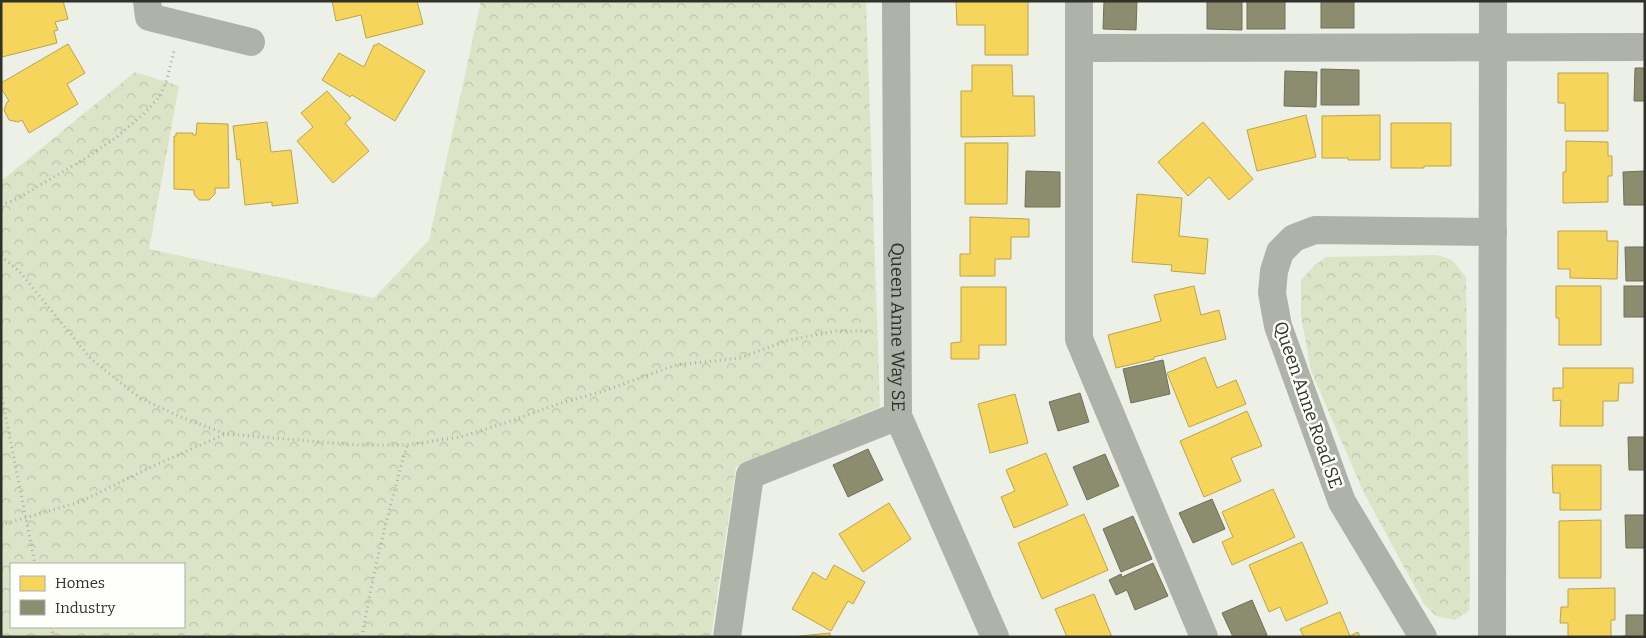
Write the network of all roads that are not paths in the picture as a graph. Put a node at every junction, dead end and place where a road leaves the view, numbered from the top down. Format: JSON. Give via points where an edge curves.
{"nodes":[{"id":1,"x":147,"y":1,"type":"edge"},
{"id":2,"x":896,"y":1,"type":"edge"},
{"id":3,"x":1078,"y":1,"type":"edge"},
{"id":4,"x":1493,"y":1,"type":"edge"},
{"id":5,"x":251,"y":42,"type":"dead end"},
{"id":6,"x":1645,"y":47,"type":"edge"},
{"id":7,"x":1079,"y":48,"type":"junction"},
{"id":8,"x":1493,"y":48,"type":"junction"},
{"id":9,"x":1493,"y":232,"type":"junction"},
{"id":10,"x":898,"y":416,"type":"junction"},
{"id":11,"x":992,"y":636,"type":"edge"},
{"id":12,"x":727,"y":637,"type":"edge"},
{"id":13,"x":1204,"y":637,"type":"edge"},
{"id":14,"x":1423,"y":637,"type":"edge"},
{"id":15,"x":1492,"y":637,"type":"edge"}],
"edges":[{"from":1,"to":5,"type":"street","via":[[149,17]]},
{"from":2,"to":10,"type":"street","name":"Queen Anne Way SE"},
{"from":3,"to":7,"type":"street"},
{"from":4,"to":8,"type":"street"},
{"from":6,"to":8,"type":"street"},
{"from":7,"to":8,"type":"street"},
{"from":7,"to":13,"type":"street","via":[[1079,339]]},
{"from":8,"to":9,"type":"street"},
{"from":9,"to":14,"type":"street","name":"Queen Anne Road SE","via":[[1314,230],[1294,238],[1280,252],[1274,271],[1272,293],[1278,326],[1342,502]]},
{"from":9,"to":15,"type":"street"},
{"from":10,"to":11,"type":"street","name":"Queen Anne Way SE"},
{"from":10,"to":12,"type":"street","via":[[750,475]]}]}
